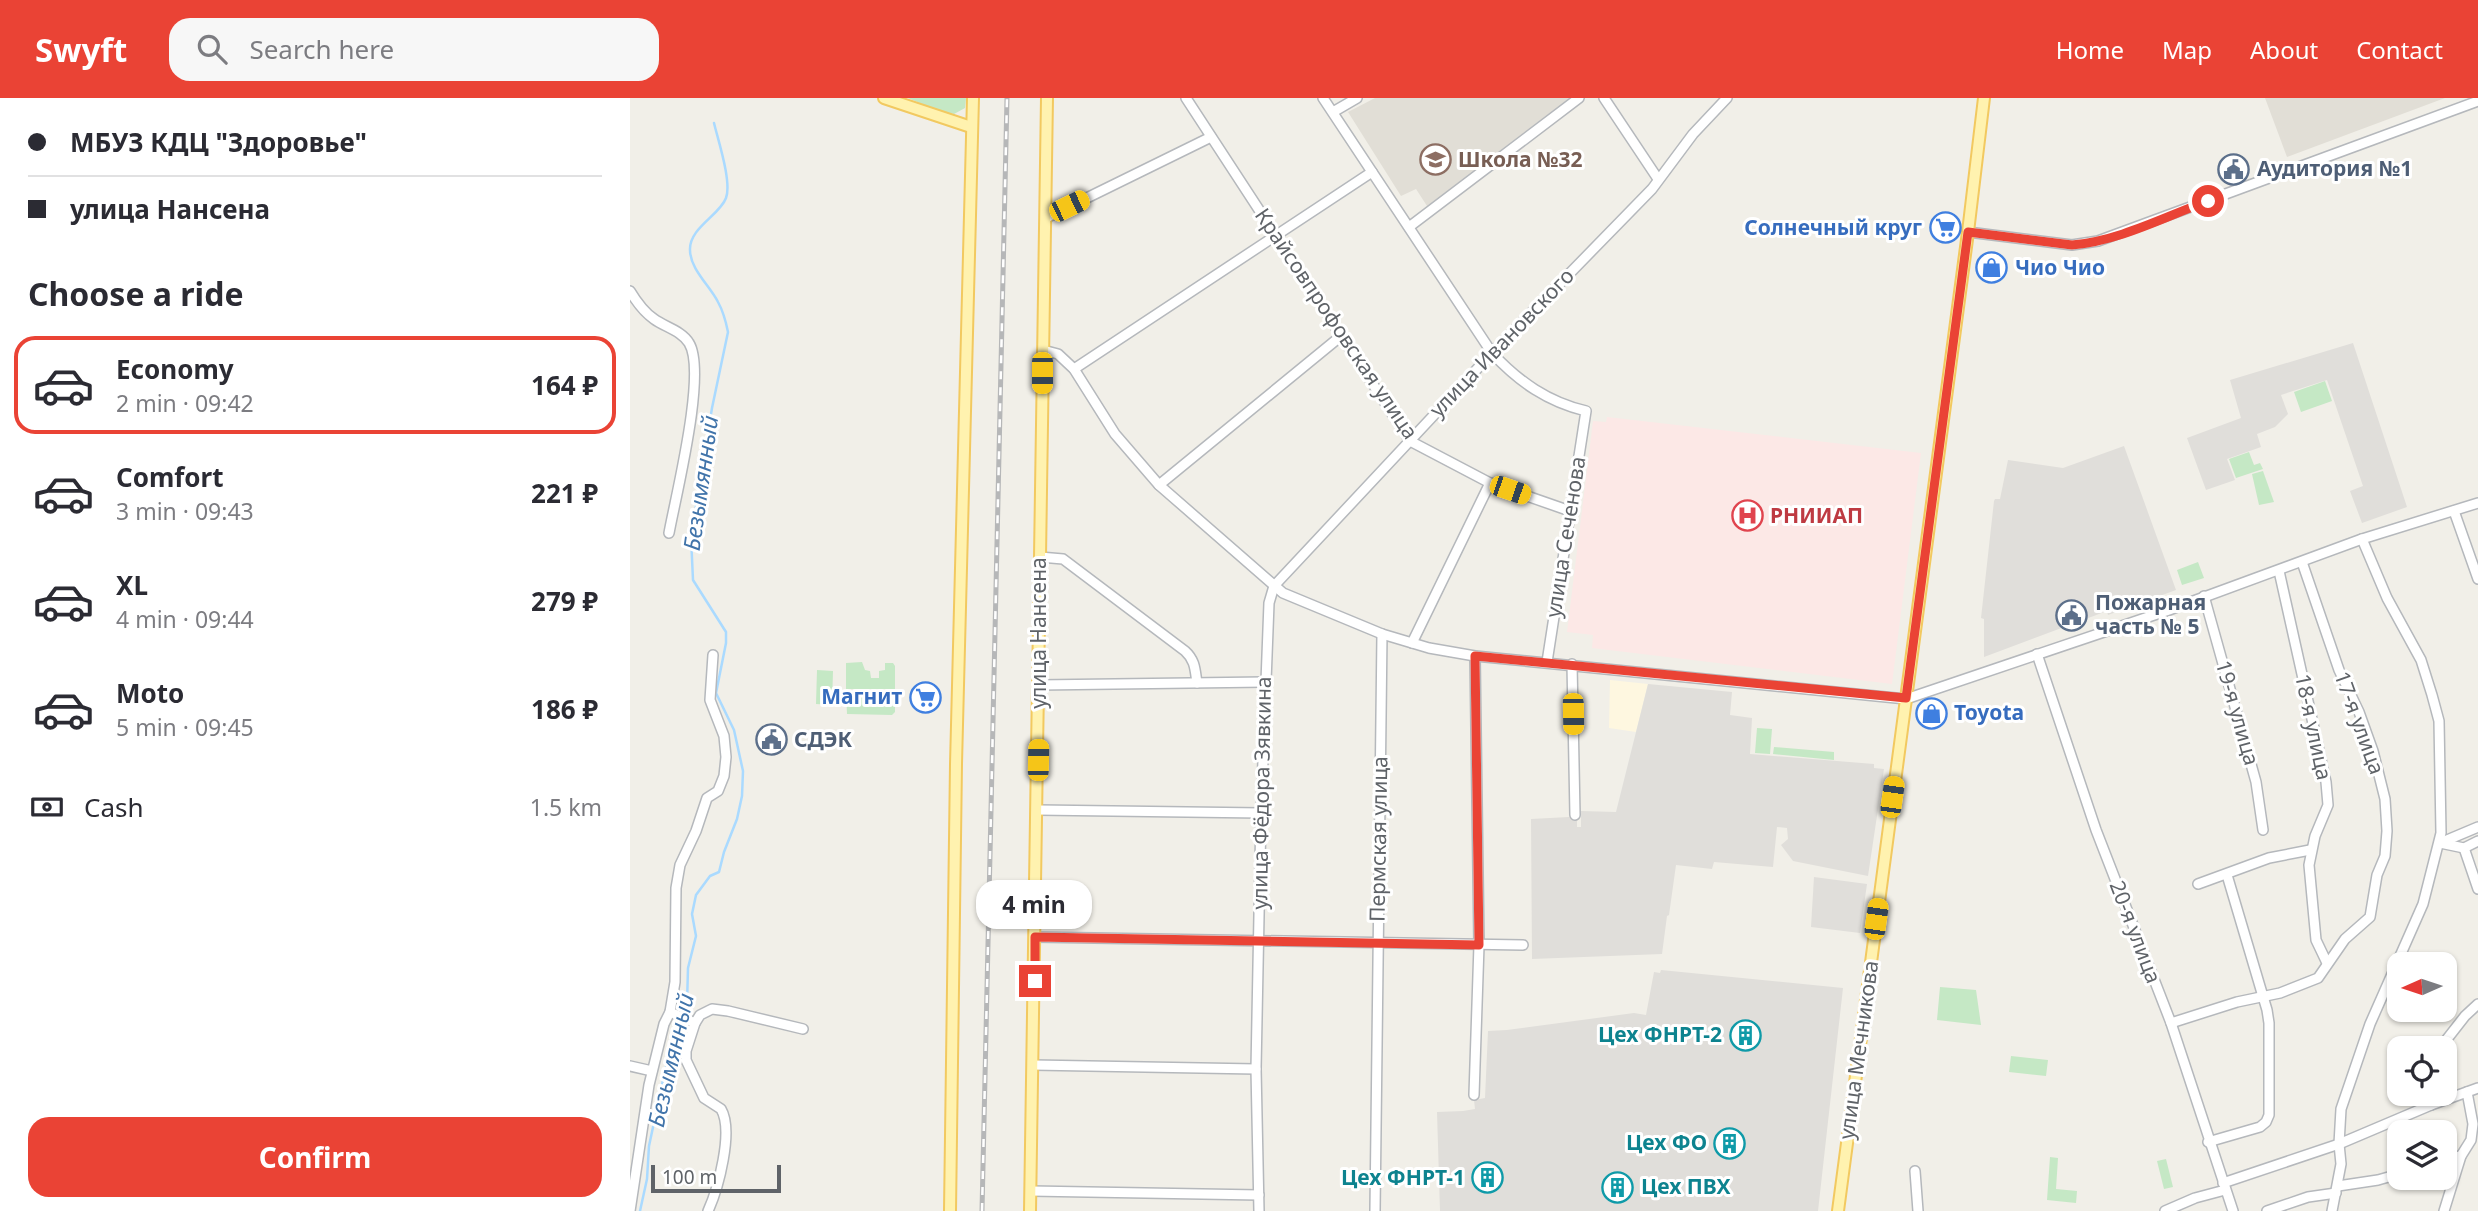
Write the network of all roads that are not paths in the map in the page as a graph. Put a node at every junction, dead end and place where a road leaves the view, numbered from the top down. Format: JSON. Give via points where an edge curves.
{"nodes":[{"id":1,"x":884,"y":98,"type":"edge"},
{"id":2,"x":973,"y":98,"type":"edge"},
{"id":3,"x":1047,"y":98,"type":"edge"},
{"id":4,"x":1186,"y":98,"type":"edge"},
{"id":5,"x":1323,"y":98,"type":"edge"},
{"id":6,"x":1357,"y":98,"type":"edge"},
{"id":7,"x":1579,"y":98,"type":"edge"},
{"id":8,"x":1604,"y":98,"type":"edge"},
{"id":9,"x":1727,"y":98,"type":"edge"},
{"id":10,"x":1984,"y":98,"type":"edge"},
{"id":11,"x":2478,"y":101,"type":"edge"},
{"id":12,"x":1333,"y":113,"type":"junction"},
{"id":13,"x":971,"y":127,"type":"junction"},
{"id":14,"x":1211,"y":137,"type":"junction"},
{"id":15,"x":1372,"y":172,"type":"junction"},
{"id":16,"x":1658,"y":179,"type":"junction"},
{"id":17,"x":1046,"y":218,"type":"junction"},
{"id":18,"x":1409,"y":227,"type":"junction"},
{"id":19,"x":1968,"y":232,"type":"junction"},
{"id":20,"x":1275,"y":236,"type":"junction"},
{"id":21,"x":630,"y":291,"type":"edge"},
{"id":22,"x":1340,"y":336,"type":"junction"},
{"id":23,"x":1042,"y":350,"type":"junction"},
{"id":24,"x":1492,"y":353,"type":"junction"},
{"id":25,"x":1073,"y":369,"type":"junction"},
{"id":26,"x":1409,"y":441,"type":"junction"},
{"id":27,"x":1490,"y":483,"type":"junction"},
{"id":28,"x":1159,"y":485,"type":"junction"},
{"id":29,"x":2478,"y":503,"type":"edge"},
{"id":30,"x":1570,"y":511,"type":"junction"},
{"id":31,"x":2454,"y":511,"type":"junction"},
{"id":32,"x":669,"y":533,"type":"dead end"},
{"id":33,"x":2362,"y":539,"type":"junction"},
{"id":34,"x":1040,"y":557,"type":"junction"},
{"id":35,"x":2302,"y":562,"type":"junction"},
{"id":36,"x":2279,"y":571,"type":"junction"},
{"id":37,"x":2478,"y":579,"type":"edge"},
{"id":38,"x":1274,"y":586,"type":"junction"},
{"id":39,"x":2204,"y":596,"type":"junction"},
{"id":40,"x":1382,"y":634,"type":"junction"},
{"id":41,"x":1412,"y":643,"type":"junction"},
{"id":42,"x":2037,"y":654,"type":"junction"},
{"id":43,"x":713,"y":655,"type":"dead end"},
{"id":44,"x":1475,"y":656,"type":"junction"},
{"id":45,"x":1546,"y":662,"type":"junction"},
{"id":46,"x":1572,"y":664,"type":"junction"},
{"id":47,"x":1265,"y":682,"type":"junction"},
{"id":48,"x":1197,"y":683,"type":"junction"},
{"id":49,"x":1039,"y":685,"type":"junction"},
{"id":50,"x":1906,"y":698,"type":"junction"},
{"id":51,"x":1038,"y":810,"type":"junction"},
{"id":52,"x":1261,"y":813,"type":"junction"},
{"id":53,"x":1575,"y":815,"type":"dead end"},
{"id":54,"x":2478,"y":827,"type":"edge"},
{"id":55,"x":2263,"y":830,"type":"dead end"},
{"id":56,"x":2478,"y":841,"type":"edge"},
{"id":57,"x":2440,"y":843,"type":"junction"},
{"id":58,"x":2464,"y":848,"type":"junction"},
{"id":59,"x":2311,"y":850,"type":"junction"},
{"id":60,"x":2227,"y":875,"type":"junction"},
{"id":61,"x":2198,"y":884,"type":"dead end"},
{"id":62,"x":2478,"y":889,"type":"edge"},
{"id":63,"x":1035,"y":937,"type":"junction"},
{"id":64,"x":1259,"y":942,"type":"junction"},
{"id":65,"x":1378,"y":944,"type":"junction"},
{"id":66,"x":1479,"y":945,"type":"junction"},
{"id":67,"x":1523,"y":945,"type":"dead end"},
{"id":68,"x":2327,"y":963,"type":"junction"},
{"id":69,"x":2263,"y":996,"type":"junction"},
{"id":70,"x":2478,"y":1004,"type":"edge"},
{"id":71,"x":670,"y":1012,"type":"junction"},
{"id":72,"x":691,"y":1021,"type":"junction"},
{"id":73,"x":2171,"y":1023,"type":"junction"},
{"id":74,"x":803,"y":1029,"type":"dead end"},
{"id":75,"x":2449,"y":1036,"type":"edge"},
{"id":76,"x":1033,"y":1065,"type":"junction"},
{"id":77,"x":630,"y":1066,"type":"edge"},
{"id":78,"x":1256,"y":1069,"type":"junction"},
{"id":79,"x":652,"y":1071,"type":"junction"},
{"id":80,"x":2478,"y":1088,"type":"edge"},
{"id":81,"x":2467,"y":1092,"type":"junction"},
{"id":82,"x":1474,"y":1095,"type":"dead end"},
{"id":83,"x":2457,"y":1096,"type":"edge"},
{"id":84,"x":2429,"y":1106,"type":"edge"},
{"id":85,"x":2208,"y":1142,"type":"junction"},
{"id":86,"x":2339,"y":1144,"type":"junction"},
{"id":87,"x":2461,"y":1156,"type":"junction"},
{"id":88,"x":2457,"y":1157,"type":"edge"},
{"id":89,"x":1914,"y":1171,"type":"dead end"},
{"id":90,"x":2387,"y":1177,"type":"edge"},
{"id":91,"x":2224,"y":1186,"type":"junction"},
{"id":92,"x":2337,"y":1189,"type":"junction"},
{"id":93,"x":1031,"y":1191,"type":"junction"},
{"id":94,"x":1259,"y":1195,"type":"junction"},
{"id":95,"x":630,"y":1211,"type":"edge"},
{"id":96,"x":708,"y":1211,"type":"edge"},
{"id":97,"x":950,"y":1211,"type":"edge"},
{"id":98,"x":1030,"y":1211,"type":"edge"},
{"id":99,"x":1259,"y":1211,"type":"edge"},
{"id":100,"x":1374,"y":1211,"type":"edge"},
{"id":101,"x":1838,"y":1211,"type":"edge"},
{"id":102,"x":1918,"y":1211,"type":"edge"},
{"id":103,"x":2165,"y":1211,"type":"edge"},
{"id":104,"x":2233,"y":1211,"type":"edge"},
{"id":105,"x":2267,"y":1211,"type":"edge"},
{"id":106,"x":2332,"y":1211,"type":"edge"},
{"id":107,"x":2444,"y":1211,"type":"edge"}],
"edges":[{"from":1,"to":13,"type":"main road"},
{"from":2,"to":13,"type":"main road"},
{"from":3,"to":17,"type":"main road","name":"улица Нансена"},
{"from":4,"to":14,"type":"street","name":"Крайсовпрофовская улица"},
{"from":5,"to":12,"type":"street"},
{"from":6,"to":12,"type":"street"},
{"from":7,"to":18,"type":"street"},
{"from":8,"to":16,"type":"street"},
{"from":9,"to":16,"type":"street","name":"улица Ивановского"},
{"from":10,"to":19,"type":"main road","name":"улица Мечникова"},
{"from":11,"to":19,"type":"street","via":[[2098,241],[2072,245]]},
{"from":12,"to":15,"type":"street"},
{"from":13,"to":97,"type":"main road"},
{"from":14,"to":17,"type":"street"},
{"from":14,"to":20,"type":"street","name":"Крайсовпрофовская улица"},
{"from":15,"to":18,"type":"street"},
{"from":15,"to":20,"type":"street"},
{"from":16,"to":24,"type":"street","name":"улица Ивановского"},
{"from":17,"to":23,"type":"main road","name":"улица Нансена"},
{"from":18,"to":24,"type":"street"},
{"from":19,"to":50,"type":"main road","name":"улица Мечникова"},
{"from":20,"to":22,"type":"street","name":"Крайсовпрофовская улица"},
{"from":20,"to":25,"type":"street"},
{"from":21,"to":32,"type":"street","via":[[650,317],[684,335],[694,357],[695,391]]},
{"from":22,"to":26,"type":"street","name":"Крайсовпрофовская улица"},
{"from":22,"to":28,"type":"street"},
{"from":23,"to":25,"type":"street","via":[[1058,354]]},
{"from":23,"to":34,"type":"main road","name":"улица Нансена"},
{"from":24,"to":26,"type":"street","name":"улица Ивановского"},
{"from":24,"to":30,"type":"street","name":"улица Сеченова","via":[[1537,392],[1586,411]]},
{"from":25,"to":28,"type":"street","via":[[1115,434]]},
{"from":26,"to":27,"type":"street","name":"Крайсовпрофовская улица"},
{"from":26,"to":38,"type":"street","name":"улица Ивановского"},
{"from":27,"to":30,"type":"street","name":"Крайсовпрофовская улица"},
{"from":27,"to":41,"type":"street"},
{"from":28,"to":38,"type":"street"},
{"from":29,"to":31,"type":"street"},
{"from":30,"to":45,"type":"street","name":"улица Сеченова"},
{"from":31,"to":33,"type":"street"},
{"from":31,"to":37,"type":"street"},
{"from":33,"to":35,"type":"street"},
{"from":33,"to":57,"type":"street","via":[[2421,660],[2439,721]]},
{"from":34,"to":48,"type":"street","via":[[1063,559],[1185,650],[1192,657]]},
{"from":34,"to":49,"type":"main road","name":"улица Нансена"},
{"from":35,"to":36,"type":"street"},
{"from":35,"to":68,"type":"street","name":"17-я улица","via":[[2373,751],[2387,813],[2385,856],[2370,917]]},
{"from":36,"to":39,"type":"street"},
{"from":36,"to":59,"type":"street","name":"18-я улица","via":[[2329,805]]},
{"from":38,"to":40,"type":"street"},
{"from":38,"to":47,"type":"street","name":"улица Фёдора Зявкина"},
{"from":39,"to":42,"type":"street"},
{"from":39,"to":55,"type":"street","name":"19-я улица","via":[[2256,782]]},
{"from":40,"to":41,"type":"street"},
{"from":40,"to":65,"type":"street","name":"Пермская улица"},
{"from":41,"to":44,"type":"street"},
{"from":42,"to":50,"type":"street"},
{"from":42,"to":73,"type":"street","name":"20-я улица","via":[[2096,830]]},
{"from":43,"to":71,"type":"street","via":[[710,701],[724,736],[724,776],[718,791],[707,798],[678,876]]},
{"from":44,"to":45,"type":"street"},
{"from":44,"to":66,"type":"street"},
{"from":45,"to":46,"type":"street"},
{"from":46,"to":50,"type":"street"},
{"from":46,"to":53,"type":"street"},
{"from":47,"to":48,"type":"street"},
{"from":47,"to":52,"type":"street","name":"улица Фёдора Зявкина"},
{"from":48,"to":49,"type":"street"},
{"from":49,"to":51,"type":"main road","name":"улица Нансена"},
{"from":50,"to":101,"type":"main road","name":"улица Мечникова"},
{"from":51,"to":52,"type":"street"},
{"from":51,"to":63,"type":"main road","name":"улица Нансена"},
{"from":52,"to":64,"type":"street","name":"улица Фёдора Зявкина"},
{"from":54,"to":57,"type":"street"},
{"from":56,"to":58,"type":"street"},
{"from":57,"to":58,"type":"street"},
{"from":57,"to":86,"type":"street","via":[[2423,904],[2354,1068],[2341,1109]]},
{"from":58,"to":62,"type":"street"},
{"from":59,"to":60,"type":"street","via":[[2269,858]]},
{"from":59,"to":68,"type":"street","name":"18-я улица","via":[[2316,940]]},
{"from":60,"to":61,"type":"street"},
{"from":60,"to":69,"type":"street"},
{"from":63,"to":64,"type":"street"},
{"from":63,"to":76,"type":"main road","name":"улица Нансена"},
{"from":64,"to":65,"type":"street"},
{"from":64,"to":78,"type":"street","name":"улица Фёдора Зявкина"},
{"from":65,"to":66,"type":"street"},
{"from":65,"to":100,"type":"street","name":"Пермская улица"},
{"from":66,"to":67,"type":"street"},
{"from":66,"to":82,"type":"street"},
{"from":68,"to":69,"type":"street","name":"17-я улица","via":[[2318,978]]},
{"from":69,"to":73,"type":"street","name":"17-я улица"},
{"from":69,"to":85,"type":"street","via":[[2269,1023],[2269,1115],[2260,1126]]},
{"from":70,"to":75,"type":"street"},
{"from":71,"to":72,"type":"street"},
{"from":71,"to":79,"type":"street"},
{"from":72,"to":74,"type":"street","via":[[712,1009]]},
{"from":72,"to":96,"type":"street","via":[[686,1060],[704,1098],[721,1109],[727,1128]]},
{"from":73,"to":85,"type":"street","name":"20-я улица"},
{"from":76,"to":78,"type":"street"},
{"from":76,"to":93,"type":"main road","name":"улица Нансена"},
{"from":77,"to":79,"type":"street"},
{"from":78,"to":94,"type":"street","name":"улица Фёдора Зявкина"},
{"from":79,"to":95,"type":"street"},
{"from":80,"to":81,"type":"street"},
{"from":81,"to":83,"type":"street"},
{"from":81,"to":87,"type":"street","via":[[2473,1124],[2471,1140]]},
{"from":84,"to":86,"type":"street"},
{"from":85,"to":91,"type":"street","name":"20-я улица"},
{"from":86,"to":91,"type":"street"},
{"from":86,"to":92,"type":"street"},
{"from":87,"to":88,"type":"street"},
{"from":87,"to":107,"type":"street"},
{"from":89,"to":102,"type":"street"},
{"from":90,"to":92,"type":"street"},
{"from":91,"to":103,"type":"street"},
{"from":91,"to":104,"type":"street","name":"20-я улица"},
{"from":92,"to":105,"type":"street"},
{"from":92,"to":106,"type":"street"},
{"from":93,"to":94,"type":"street"},
{"from":93,"to":98,"type":"main road","name":"улица Нансена"},
{"from":94,"to":99,"type":"street","name":"улица Фёдора Зявкина"}]}
